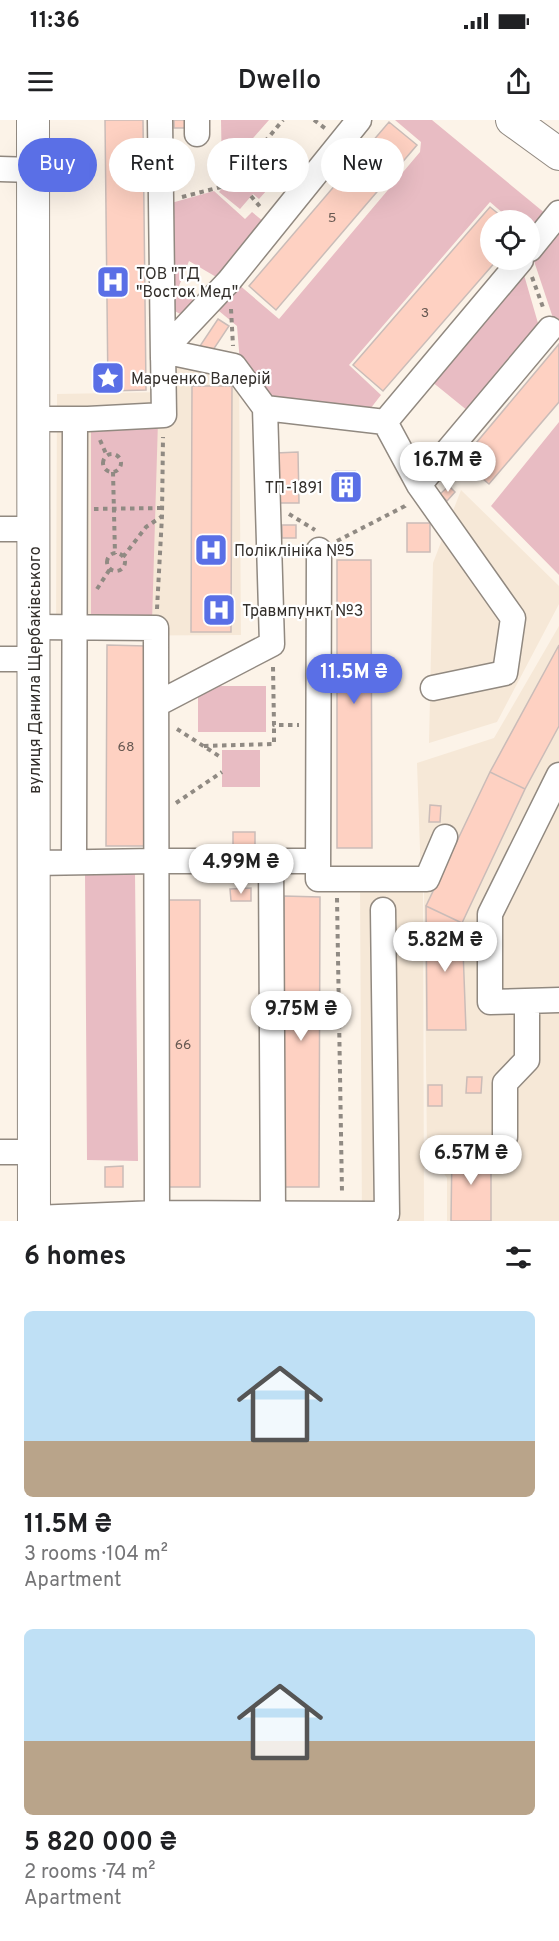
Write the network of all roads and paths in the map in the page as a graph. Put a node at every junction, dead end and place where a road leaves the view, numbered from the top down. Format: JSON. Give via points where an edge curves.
{"nodes":[{"id":1,"x":33,"y":120,"type":"edge"},
{"id":2,"x":160,"y":120,"type":"edge"},
{"id":3,"x":283,"y":120,"type":"edge"},
{"id":4,"x":359,"y":120,"type":"edge"},
{"id":5,"x":512,"y":120,"type":"edge"},
{"id":6,"x":536,"y":120,"type":"edge"},
{"id":7,"x":33,"y":138,"type":"edge"},
{"id":8,"x":559,"y":152,"type":"edge"},
{"id":9,"x":0,"y":170,"type":"edge"},
{"id":10,"x":18,"y":170,"type":"edge"},
{"id":11,"x":33,"y":192,"type":"edge"},
{"id":12,"x":161,"y":202,"type":"junction"},
{"id":13,"x":559,"y":213,"type":"edge"},
{"id":14,"x":540,"y":240,"type":"edge"},
{"id":15,"x":517,"y":270,"type":"edge"},
{"id":16,"x":531,"y":270,"type":"edge"},
{"id":17,"x":230,"y":281,"type":"junction"},
{"id":18,"x":550,"y":329,"type":"joint"},
{"id":19,"x":163,"y":351,"type":"junction"},
{"id":20,"x":234,"y":366,"type":"junction"},
{"id":21,"x":265,"y":408,"type":"junction"},
{"id":22,"x":164,"y":415,"type":"junction"},
{"id":23,"x":34,"y":419,"type":"junction"},
{"id":24,"x":75,"y":419,"type":"junction"},
{"id":25,"x":385,"y":422,"type":"junction"},
{"id":26,"x":113,"y":472,"type":"junction"},
{"id":27,"x":419,"y":485,"type":"junction"},
{"id":28,"x":268,"y":502,"type":"junction"},
{"id":29,"x":114,"y":508,"type":"junction"},
{"id":30,"x":162,"y":508,"type":"junction"},
{"id":31,"x":88,"y":509,"type":"dead end"},
{"id":32,"x":162,"y":516,"type":"junction"},
{"id":33,"x":0,"y":529,"type":"edge"},
{"id":34,"x":34,"y":529,"type":"junction"},
{"id":35,"x":319,"y":550,"type":"junction"},
{"id":36,"x":115,"y":554,"type":"junction"},
{"id":37,"x":123,"y":557,"type":"junction"},
{"id":38,"x":110,"y":569,"type":"junction"},
{"id":39,"x":93,"y":594,"type":"dead end"},
{"id":40,"x":158,"y":601,"type":"dead end"},
{"id":41,"x":34,"y":627,"type":"junction"},
{"id":42,"x":75,"y":627,"type":"junction"},
{"id":43,"x":272,"y":644,"type":"junction"},
{"id":44,"x":0,"y":659,"type":"edge"},
{"id":45,"x":34,"y":659,"type":"junction"},
{"id":46,"x":433,"y":688,"type":"dead end"},
{"id":47,"x":157,"y":710,"type":"junction"},
{"id":48,"x":274,"y":725,"type":"junction"},
{"id":49,"x":317,"y":725,"type":"junction"},
{"id":50,"x":204,"y":746,"type":"junction"},
{"id":51,"x":222,"y":758,"type":"dead end"},
{"id":52,"x":222,"y":772,"type":"dead end"},
{"id":53,"x":556,"y":785,"type":"edge"},
{"id":54,"x":156,"y":817,"type":"junction"},
{"id":55,"x":445,"y":837,"type":"dead end"},
{"id":56,"x":155,"y":861,"type":"junction"},
{"id":57,"x":271,"y":861,"type":"junction"},
{"id":58,"x":318,"y":861,"type":"junction"},
{"id":59,"x":74,"y":862,"type":"junction"},
{"id":60,"x":34,"y":863,"type":"junction"},
{"id":61,"x":337,"y":879,"type":"junction"},
{"id":62,"x":383,"y":910,"type":"dead end"},
{"id":63,"x":559,"y":1000,"type":"edge"},
{"id":64,"x":527,"y":1001,"type":"junction"},
{"id":65,"x":505,"y":1137,"type":"dead end"},
{"id":66,"x":0,"y":1152,"type":"edge"},
{"id":67,"x":34,"y":1152,"type":"junction"},
{"id":68,"x":273,"y":1213,"type":"junction"},
{"id":69,"x":326,"y":1216,"type":"edge"},
{"id":70,"x":157,"y":1217,"type":"edge"},
{"id":71,"x":34,"y":1220,"type":"edge"}],
"edges":[{"from":1,"to":7,"type":"main road","name":"вулиця Данила Щербаківського"},
{"from":2,"to":12,"type":"lane"},
{"from":3,"to":12,"type":"path","via":[[239,175],[234,171],[221,187]]},
{"from":4,"to":17,"type":"lane"},
{"from":5,"to":8,"type":"main road"},
{"from":6,"to":8,"type":"main road"},
{"from":9,"to":10,"type":"lane"},
{"from":11,"to":23,"type":"main road","name":"вулиця Данила Щербаківського"},
{"from":12,"to":19,"type":"lane"},
{"from":13,"to":14,"type":"lane"},
{"from":15,"to":25,"type":"lane"},
{"from":16,"to":18,"type":"path"},
{"from":17,"to":19,"type":"lane"},
{"from":17,"to":20,"type":"path"},
{"from":18,"to":27,"type":"lane"},
{"from":19,"to":20,"type":"lane"},
{"from":19,"to":22,"type":"lane"},
{"from":20,"to":21,"type":"lane"},
{"from":21,"to":25,"type":"lane"},
{"from":21,"to":28,"type":"lane"},
{"from":22,"to":24,"type":"lane"},
{"from":22,"to":30,"type":"path"},
{"from":23,"to":24,"type":"lane"},
{"from":23,"to":34,"type":"main road","name":"вулиця Данила Щербаківського"},
{"from":24,"to":42,"type":"lane"},
{"from":25,"to":27,"type":"lane"},
{"from":26,"to":26,"type":"path","via":[[103,464],[112,454],[121,461]]},
{"from":26,"to":29,"type":"path"},
{"from":27,"to":35,"type":"path","via":[[405,506]]},
{"from":27,"to":46,"type":"lane","via":[[513,618],[505,673]]},
{"from":28,"to":35,"type":"path","via":[[315,528]]},
{"from":28,"to":43,"type":"lane"},
{"from":29,"to":30,"type":"path"},
{"from":29,"to":31,"type":"path"},
{"from":29,"to":36,"type":"path"},
{"from":30,"to":32,"type":"path"},
{"from":32,"to":37,"type":"path","via":[[146,527]]},
{"from":32,"to":40,"type":"path"},
{"from":33,"to":34,"type":"lane"},
{"from":34,"to":41,"type":"main road","name":"вулиця Данила Щербаківського"},
{"from":35,"to":49,"type":"lane"},
{"from":36,"to":37,"type":"path"},
{"from":36,"to":38,"type":"path","via":[[107,561]]},
{"from":37,"to":38,"type":"path","via":[[123,568]]},
{"from":38,"to":39,"type":"path"},
{"from":41,"to":42,"type":"lane"},
{"from":41,"to":45,"type":"main road","name":"вулиця Данила Щербаківського"},
{"from":42,"to":47,"type":"lane","via":[[156,628]]},
{"from":42,"to":59,"type":"lane"},
{"from":43,"to":47,"type":"lane"},
{"from":43,"to":48,"type":"path"},
{"from":44,"to":45,"type":"lane"},
{"from":45,"to":60,"type":"main road","name":"вулиця Данила Щербаківського"},
{"from":47,"to":50,"type":"path"},
{"from":47,"to":54,"type":"lane"},
{"from":48,"to":49,"type":"path"},
{"from":48,"to":50,"type":"path","via":[[274,744]]},
{"from":49,"to":58,"type":"lane"},
{"from":50,"to":51,"type":"path"},
{"from":52,"to":54,"type":"path"},
{"from":53,"to":64,"type":"lane","via":[[490,914],[490,1002]]},
{"from":54,"to":56,"type":"lane"},
{"from":55,"to":61,"type":"lane","via":[[427,879]]},
{"from":56,"to":57,"type":"lane"},
{"from":56,"to":59,"type":"lane"},
{"from":56,"to":70,"type":"lane"},
{"from":57,"to":58,"type":"lane"},
{"from":57,"to":68,"type":"lane"},
{"from":58,"to":61,"type":"lane","via":[[318,879]]},
{"from":59,"to":60,"type":"lane"},
{"from":60,"to":67,"type":"main road","name":"вулиця Данила Щербаківського"},
{"from":61,"to":69,"type":"path"},
{"from":62,"to":69,"type":"lane","via":[[387,1214]]},
{"from":63,"to":64,"type":"lane"},
{"from":64,"to":65,"type":"lane","via":[[527,1060],[505,1083]]},
{"from":66,"to":67,"type":"lane"},
{"from":67,"to":71,"type":"main road","name":"вулиця Данила Щербаківського"},
{"from":68,"to":69,"type":"lane"},
{"from":68,"to":70,"type":"lane"},
{"from":70,"to":71,"type":"lane"}]}
